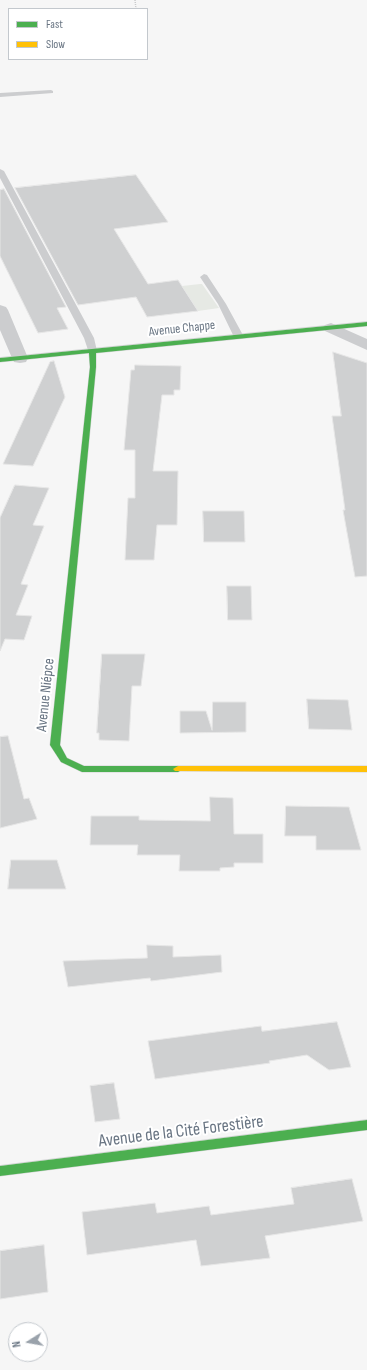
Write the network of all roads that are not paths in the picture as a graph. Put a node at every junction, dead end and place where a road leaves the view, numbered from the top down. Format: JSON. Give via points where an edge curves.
{"nodes":[{"id":1,"x":51,"y":92,"type":"dead end"},
{"id":2,"x":0,"y":95,"type":"edge"},
{"id":3,"x":0,"y":171,"type":"edge"},
{"id":4,"x":204,"y":277,"type":"dead end"},
{"id":5,"x":0,"y":310,"type":"edge"},
{"id":6,"x":367,"y":324,"type":"edge"},
{"id":7,"x":331,"y":328,"type":"junction"},
{"id":8,"x":239,"y":337,"type":"junction"},
{"id":9,"x":367,"y":345,"type":"edge"},
{"id":10,"x":92,"y":351,"type":"junction"},
{"id":11,"x":20,"y":358,"type":"junction"},
{"id":12,"x":0,"y":360,"type":"edge"},
{"id":13,"x":367,"y":769,"type":"edge"},
{"id":14,"x":367,"y":1125,"type":"edge"},
{"id":15,"x":0,"y":1171,"type":"edge"}],
"edges":[{"from":1,"to":2,"type":"lane"},
{"from":3,"to":10,"type":"lane","via":[[89,338]]},
{"from":4,"to":8,"type":"lane"},
{"from":5,"to":11,"type":"street"},
{"from":6,"to":7,"type":"street","name":"Avenue Chappe"},
{"from":7,"to":8,"type":"street","name":"Avenue Chappe"},
{"from":7,"to":9,"type":"street"},
{"from":8,"to":10,"type":"street","name":"Avenue Chappe"},
{"from":10,"to":11,"type":"street","name":"Avenue Chappe"},
{"from":10,"to":13,"type":"street","name":"Avenue Niépce","via":[[92,375],[56,745],[64,760],[82,769]]},
{"from":11,"to":12,"type":"street","name":"Avenue Chappe"},
{"from":14,"to":15,"type":"street","name":"Avenue de la Cité Forestière"}]}
